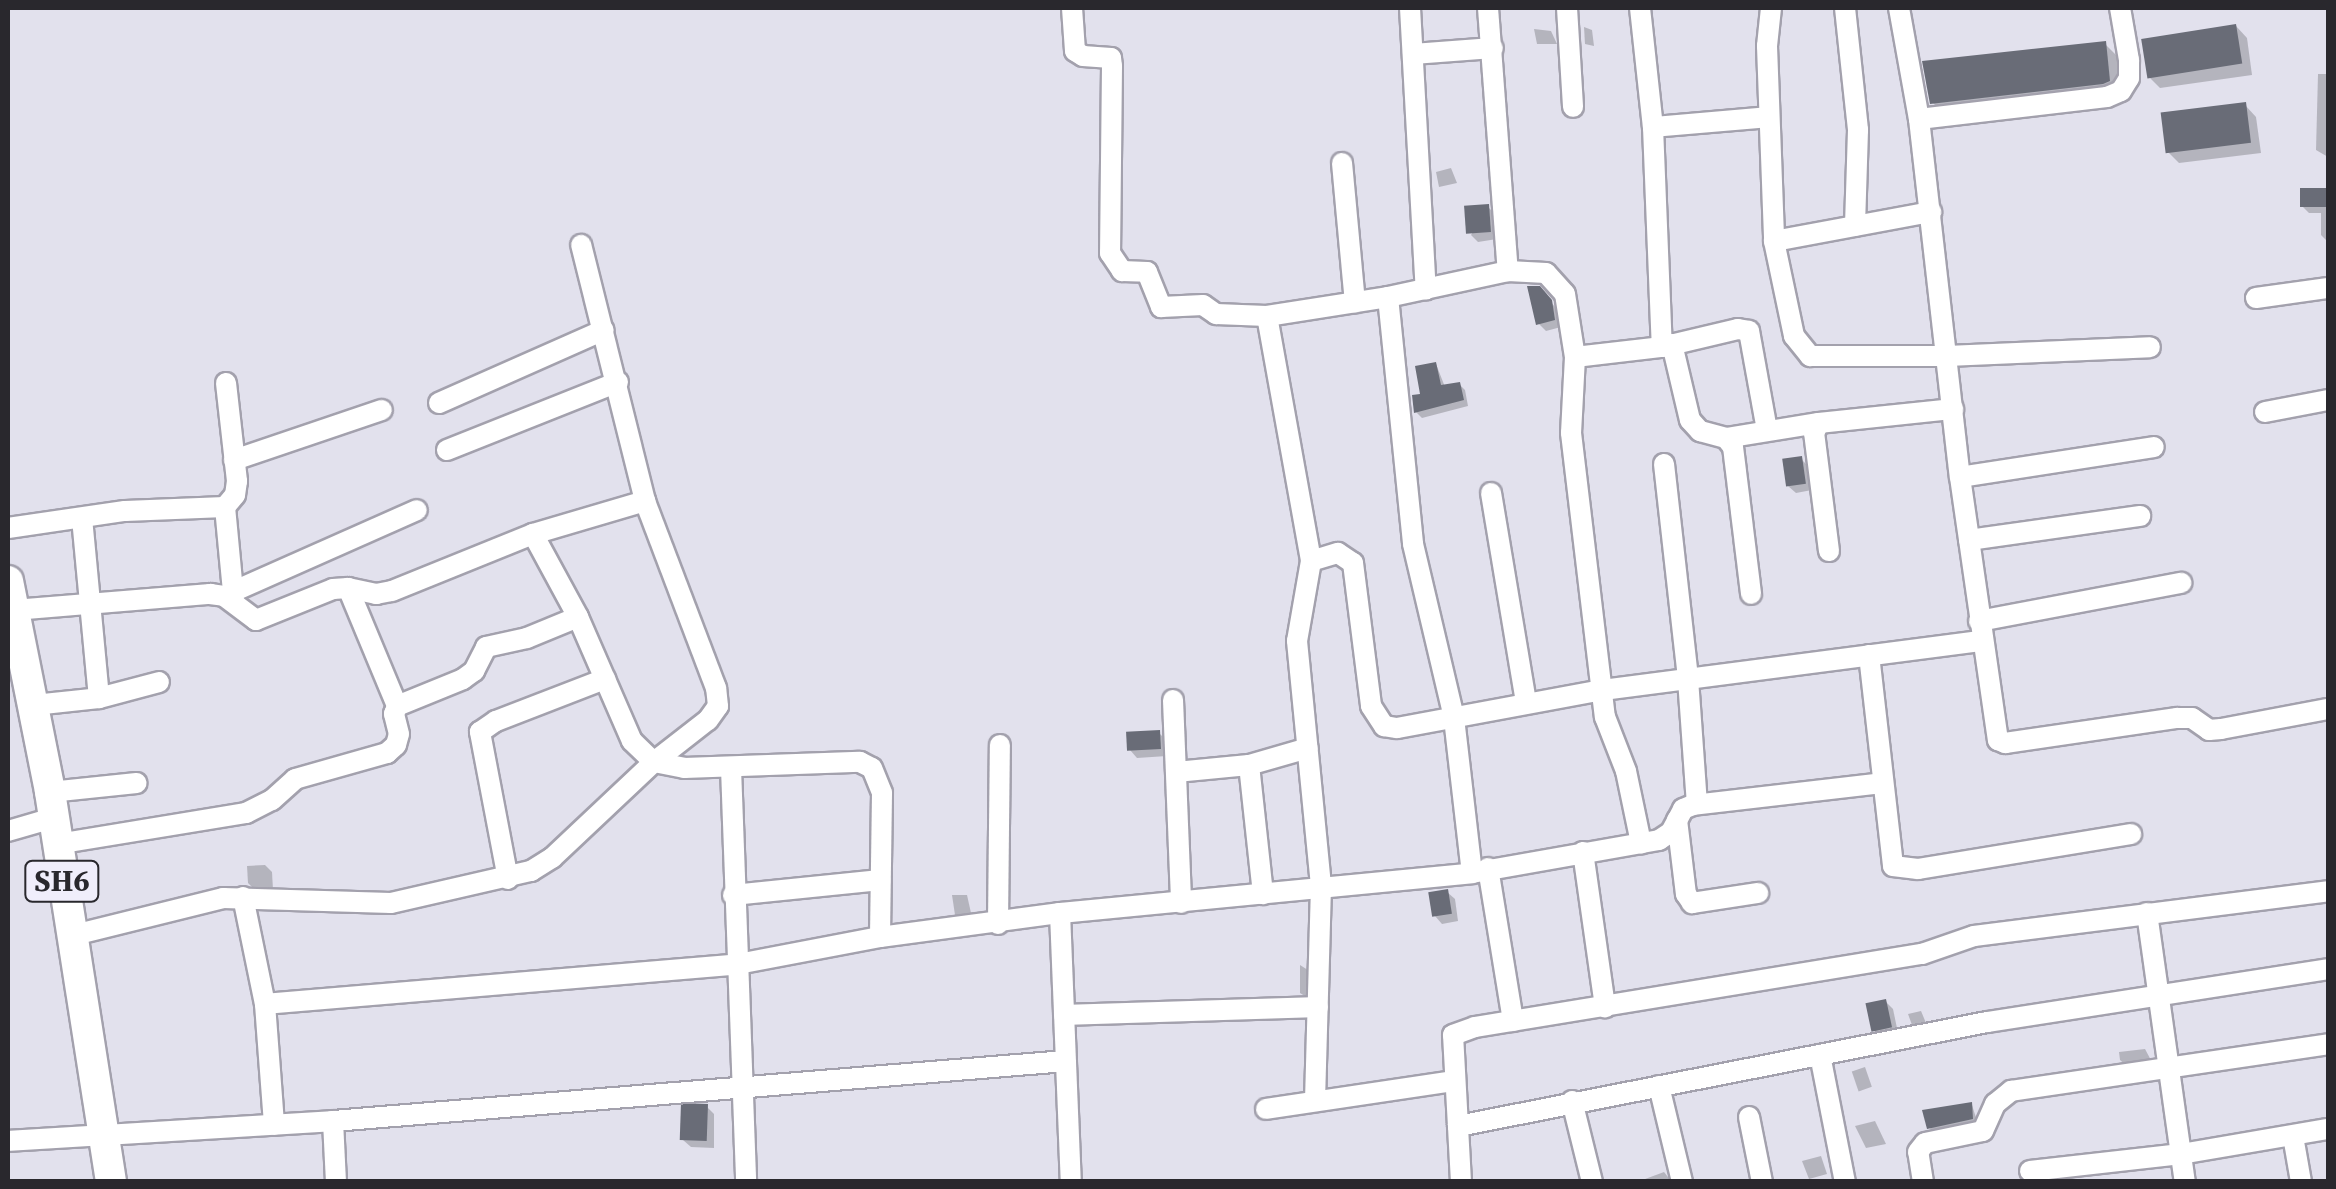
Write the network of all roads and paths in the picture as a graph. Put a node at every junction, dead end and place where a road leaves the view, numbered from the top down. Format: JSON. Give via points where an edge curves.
{"nodes":[{"id":1,"x":1072,"y":8,"type":"edge"},
{"id":2,"x":1410,"y":8,"type":"edge"},
{"id":3,"x":1488,"y":8,"type":"edge"},
{"id":4,"x":1567,"y":8,"type":"edge"},
{"id":5,"x":1640,"y":8,"type":"edge"},
{"id":6,"x":1771,"y":8,"type":"edge"},
{"id":7,"x":1845,"y":8,"type":"edge"},
{"id":8,"x":1899,"y":8,"type":"edge"},
{"id":9,"x":2120,"y":8,"type":"edge"},
{"id":10,"x":1494,"y":48,"type":"junction"},
{"id":11,"x":1413,"y":54,"type":"junction"},
{"id":12,"x":1573,"y":107,"type":"dead end"},
{"id":13,"x":1770,"y":117,"type":"junction"},
{"id":14,"x":1919,"y":119,"type":"junction"},
{"id":15,"x":1653,"y":127,"type":"junction"},
{"id":16,"x":1342,"y":163,"type":"dead end"},
{"id":17,"x":1931,"y":212,"type":"junction"},
{"id":18,"x":1855,"y":226,"type":"junction"},
{"id":19,"x":1774,"y":241,"type":"junction"},
{"id":20,"x":581,"y":245,"type":"dead end"},
{"id":21,"x":1508,"y":271,"type":"junction"},
{"id":22,"x":2328,"y":288,"type":"edge"},
{"id":23,"x":1426,"y":290,"type":"junction"},
{"id":24,"x":1388,"y":298,"type":"junction"},
{"id":25,"x":2256,"y":298,"type":"dead end"},
{"id":26,"x":1355,"y":302,"type":"junction"},
{"id":27,"x":1267,"y":316,"type":"junction"},
{"id":28,"x":604,"y":330,"type":"junction"},
{"id":29,"x":1667,"y":346,"type":"junction"},
{"id":30,"x":2150,"y":347,"type":"dead end"},
{"id":31,"x":1947,"y":356,"type":"junction"},
{"id":32,"x":1575,"y":357,"type":"junction"},
{"id":33,"x":618,"y":382,"type":"junction"},
{"id":34,"x":226,"y":383,"type":"dead end"},
{"id":35,"x":2328,"y":400,"type":"edge"},
{"id":36,"x":439,"y":403,"type":"dead end"},
{"id":37,"x":1953,"y":409,"type":"junction"},
{"id":38,"x":382,"y":410,"type":"dead end"},
{"id":39,"x":2265,"y":412,"type":"dead end"},
{"id":40,"x":1819,"y":423,"type":"junction"},
{"id":41,"x":1767,"y":430,"type":"junction"},
{"id":42,"x":1726,"y":438,"type":"junction"},
{"id":43,"x":2154,"y":447,"type":"dead end"},
{"id":44,"x":447,"y":450,"type":"dead end"},
{"id":45,"x":234,"y":460,"type":"junction"},
{"id":46,"x":1664,"y":464,"type":"dead end"},
{"id":47,"x":1960,"y":477,"type":"junction"},
{"id":48,"x":1490,"y":493,"type":"dead end"},
{"id":49,"x":645,"y":501,"type":"junction"},
{"id":50,"x":225,"y":507,"type":"junction"},
{"id":51,"x":418,"y":510,"type":"dead end"},
{"id":52,"x":2140,"y":516,"type":"dead end"},
{"id":53,"x":82,"y":518,"type":"junction"},
{"id":54,"x":8,"y":528,"type":"edge"},
{"id":55,"x":533,"y":534,"type":"junction"},
{"id":56,"x":1968,"y":540,"type":"junction"},
{"id":57,"x":1828,"y":551,"type":"dead end"},
{"id":58,"x":1311,"y":561,"type":"junction"},
{"id":59,"x":2181,"y":583,"type":"dead end"},
{"id":60,"x":348,"y":588,"type":"junction"},
{"id":61,"x":1750,"y":594,"type":"dead end"},
{"id":62,"x":11,"y":596,"type":"edge"},
{"id":63,"x":233,"y":597,"type":"junction"},
{"id":64,"x":92,"y":604,"type":"junction"},
{"id":65,"x":578,"y":617,"type":"junction"},
{"id":66,"x":1980,"y":631,"type":"junction"},
{"id":67,"x":1869,"y":656,"type":"junction"},
{"id":68,"x":18,"y":675,"type":"edge"},
{"id":69,"x":605,"y":679,"type":"junction"},
{"id":70,"x":1688,"y":679,"type":"junction"},
{"id":71,"x":159,"y":682,"type":"dead end"},
{"id":72,"x":1603,"y":690,"type":"junction"},
{"id":73,"x":100,"y":698,"type":"junction"},
{"id":74,"x":1172,"y":700,"type":"dead end"},
{"id":75,"x":1526,"y":702,"type":"junction"},
{"id":76,"x":34,"y":705,"type":"junction"},
{"id":77,"x":397,"y":706,"type":"junction"},
{"id":78,"x":2328,"y":709,"type":"edge"},
{"id":79,"x":1454,"y":718,"type":"junction"},
{"id":80,"x":1000,"y":746,"type":"dead end"},
{"id":81,"x":1308,"y":748,"type":"junction"},
{"id":82,"x":654,"y":762,"type":"junction"},
{"id":83,"x":1249,"y":765,"type":"junction"},
{"id":84,"x":731,"y":768,"type":"junction"},
{"id":85,"x":1176,"y":772,"type":"junction"},
{"id":86,"x":137,"y":783,"type":"dead end"},
{"id":87,"x":1883,"y":783,"type":"junction"},
{"id":88,"x":1697,"y":804,"type":"junction"},
{"id":89,"x":53,"y":818,"type":"junction"},
{"id":90,"x":1677,"y":819,"type":"junction"},
{"id":91,"x":8,"y":832,"type":"edge"},
{"id":92,"x":2132,"y":834,"type":"dead end"},
{"id":93,"x":1642,"y":843,"type":"junction"},
{"id":94,"x":1582,"y":852,"type":"junction"},
{"id":95,"x":1480,"y":870,"type":"junction"},
{"id":96,"x":508,"y":879,"type":"junction"},
{"id":97,"x":880,"y":880,"type":"junction"},
{"id":98,"x":1321,"y":886,"type":"junction"},
{"id":99,"x":2328,"y":891,"type":"edge"},
{"id":100,"x":1758,"y":893,"type":"dead end"},
{"id":101,"x":1263,"y":894,"type":"junction"},
{"id":102,"x":733,"y":895,"type":"junction"},
{"id":103,"x":243,"y":897,"type":"junction"},
{"id":104,"x":1181,"y":904,"type":"junction"},
{"id":105,"x":1060,"y":913,"type":"junction"},
{"id":106,"x":2147,"y":913,"type":"junction"},
{"id":107,"x":998,"y":924,"type":"junction"},
{"id":108,"x":70,"y":936,"type":"junction"},
{"id":109,"x":880,"y":937,"type":"junction"},
{"id":110,"x":738,"y":964,"type":"junction"},
{"id":111,"x":2328,"y":969,"type":"edge"},
{"id":112,"x":2158,"y":996,"type":"junction"},
{"id":113,"x":265,"y":1004,"type":"junction"},
{"id":114,"x":1318,"y":1007,"type":"junction"},
{"id":115,"x":1605,"y":1007,"type":"junction"},
{"id":116,"x":1064,"y":1015,"type":"junction"},
{"id":117,"x":1513,"y":1021,"type":"junction"},
{"id":118,"x":2328,"y":1044,"type":"edge"},
{"id":119,"x":1820,"y":1055,"type":"junction"},
{"id":120,"x":1066,"y":1061,"type":"junction"},
{"id":121,"x":2170,"y":1069,"type":"junction"},
{"id":122,"x":1453,"y":1081,"type":"junction"},
{"id":123,"x":742,"y":1086,"type":"junction"},
{"id":124,"x":1660,"y":1086,"type":"junction"},
{"id":125,"x":1315,"y":1101,"type":"junction"},
{"id":126,"x":1572,"y":1101,"type":"junction"},
{"id":127,"x":1266,"y":1109,"type":"dead end"},
{"id":128,"x":1749,"y":1117,"type":"dead end"},
{"id":129,"x":333,"y":1121,"type":"junction"},
{"id":130,"x":274,"y":1125,"type":"junction"},
{"id":131,"x":1458,"y":1126,"type":"junction"},
{"id":132,"x":2328,"y":1129,"type":"edge"},
{"id":133,"x":2293,"y":1136,"type":"junction"},
{"id":134,"x":103,"y":1138,"type":"junction"},
{"id":135,"x":8,"y":1142,"type":"edge"},
{"id":136,"x":2181,"y":1154,"type":"junction"},
{"id":137,"x":2030,"y":1171,"type":"dead end"},
{"id":138,"x":1844,"y":1181,"type":"edge"},
{"id":139,"x":111,"y":1182,"type":"edge"},
{"id":140,"x":336,"y":1182,"type":"edge"},
{"id":141,"x":746,"y":1182,"type":"edge"},
{"id":142,"x":1072,"y":1182,"type":"edge"},
{"id":143,"x":1461,"y":1182,"type":"edge"},
{"id":144,"x":1592,"y":1182,"type":"edge"},
{"id":145,"x":1682,"y":1182,"type":"edge"},
{"id":146,"x":1762,"y":1182,"type":"edge"},
{"id":147,"x":1923,"y":1182,"type":"edge"},
{"id":148,"x":2184,"y":1182,"type":"edge"},
{"id":149,"x":2301,"y":1182,"type":"edge"}],
"edges":[{"from":1,"to":27,"type":"street","via":[[1074,50],[1111,58],[1115,264],[1147,272],[1161,307],[1203,305],[1231,317]]},
{"from":2,"to":11,"type":"street"},
{"from":3,"to":10,"type":"street"},
{"from":4,"to":12,"type":"street"},
{"from":5,"to":15,"type":"street"},
{"from":6,"to":13,"type":"street"},
{"from":7,"to":18,"type":"street","via":[[1858,130]]},
{"from":8,"to":14,"type":"street"},
{"from":9,"to":14,"type":"street","via":[[2129,60],[2122,91]]},
{"from":10,"to":11,"type":"street"},
{"from":10,"to":21,"type":"street"},
{"from":11,"to":23,"type":"street"},
{"from":13,"to":15,"type":"street"},
{"from":13,"to":19,"type":"street"},
{"from":14,"to":17,"type":"street"},
{"from":15,"to":29,"type":"street"},
{"from":16,"to":26,"type":"street"},
{"from":17,"to":18,"type":"street"},
{"from":17,"to":31,"type":"street"},
{"from":18,"to":19,"type":"street"},
{"from":19,"to":31,"type":"street","via":[[1794,336],[1810,356]]},
{"from":20,"to":28,"type":"street"},
{"from":21,"to":23,"type":"street"},
{"from":21,"to":32,"type":"street","via":[[1546,273],[1560,284]]},
{"from":22,"to":25,"type":"street"},
{"from":23,"to":24,"type":"street"},
{"from":24,"to":26,"type":"street"},
{"from":24,"to":79,"type":"street","via":[[1413,544]]},
{"from":26,"to":27,"type":"street"},
{"from":27,"to":58,"type":"street"},
{"from":28,"to":33,"type":"street"},
{"from":28,"to":36,"type":"street"},
{"from":29,"to":32,"type":"street"},
{"from":29,"to":41,"type":"street","via":[[1748,331]]},
{"from":29,"to":42,"type":"street","via":[[1690,420],[1700,431]]},
{"from":30,"to":31,"type":"street"},
{"from":31,"to":37,"type":"street"},
{"from":32,"to":72,"type":"street","via":[[1571,432]]},
{"from":33,"to":44,"type":"street"},
{"from":33,"to":49,"type":"street"},
{"from":34,"to":45,"type":"street"},
{"from":35,"to":39,"type":"street"},
{"from":37,"to":40,"type":"street"},
{"from":37,"to":47,"type":"street"},
{"from":38,"to":45,"type":"street"},
{"from":40,"to":41,"type":"street"},
{"from":40,"to":57,"type":"street","via":[[1814,433]]},
{"from":41,"to":42,"type":"street"},
{"from":42,"to":61,"type":"street","via":[[1736,459]]},
{"from":43,"to":47,"type":"street"},
{"from":45,"to":50,"type":"street","via":[[235,494]]},
{"from":46,"to":70,"type":"street"},
{"from":47,"to":56,"type":"street"},
{"from":48,"to":75,"type":"street"},
{"from":49,"to":55,"type":"street"},
{"from":49,"to":82,"type":"street","via":[[718,706]]},
{"from":50,"to":53,"type":"street"},
{"from":50,"to":63,"type":"street"},
{"from":51,"to":63,"type":"street"},
{"from":52,"to":56,"type":"street"},
{"from":53,"to":54,"type":"street"},
{"from":53,"to":64,"type":"street"},
{"from":55,"to":60,"type":"street","via":[[392,591]]},
{"from":55,"to":65,"type":"street"},
{"from":56,"to":66,"type":"street"},
{"from":58,"to":79,"type":"street","via":[[1338,553],[1352,563],[1371,706],[1384,726]]},
{"from":58,"to":81,"type":"street","via":[[1298,642]]},
{"from":59,"to":66,"type":"street"},
{"from":60,"to":63,"type":"street","via":[[256,620]]},
{"from":60,"to":77,"type":"street"},
{"from":62,"to":64,"type":"street"},
{"from":62,"to":68,"type":"main road","number":"SH6"},
{"from":63,"to":64,"type":"street"},
{"from":64,"to":73,"type":"street"},
{"from":65,"to":69,"type":"street"},
{"from":65,"to":77,"type":"street","via":[[486,647],[463,679]]},
{"from":66,"to":67,"type":"street"},
{"from":66,"to":78,"type":"street","via":[[1994,728],[2006,743],[2178,718],[2221,730]]},
{"from":67,"to":70,"type":"street"},
{"from":67,"to":87,"type":"street"},
{"from":68,"to":76,"type":"main road","number":"SH6"},
{"from":69,"to":82,"type":"street","via":[[632,740]]},
{"from":69,"to":96,"type":"street","via":[[480,732]]},
{"from":70,"to":72,"type":"street"},
{"from":70,"to":88,"type":"street"},
{"from":71,"to":73,"type":"street"},
{"from":72,"to":75,"type":"street"},
{"from":72,"to":93,"type":"street","via":[[1609,736],[1626,771]]},
{"from":73,"to":76,"type":"street"},
{"from":74,"to":85,"type":"street"},
{"from":75,"to":79,"type":"street"},
{"from":76,"to":89,"type":"main road","number":"SH6"},
{"from":77,"to":89,"type":"street","via":[[399,734],[387,753],[295,779],[259,808]]},
{"from":79,"to":95,"type":"street"},
{"from":80,"to":107,"type":"street"},
{"from":81,"to":83,"type":"street"},
{"from":81,"to":98,"type":"street"},
{"from":82,"to":84,"type":"street"},
{"from":82,"to":96,"type":"street","via":[[552,858]]},
{"from":83,"to":85,"type":"street"},
{"from":83,"to":101,"type":"street"},
{"from":84,"to":97,"type":"street","via":[[860,762],[872,768],[882,793]]},
{"from":84,"to":102,"type":"street"},
{"from":85,"to":104,"type":"street"},
{"from":86,"to":89,"type":"street"},
{"from":87,"to":88,"type":"street"},
{"from":87,"to":92,"type":"street","via":[[1894,866],[1918,868]]},
{"from":88,"to":90,"type":"street"},
{"from":89,"to":91,"type":"street"},
{"from":89,"to":108,"type":"main road","number":"SH6"},
{"from":90,"to":93,"type":"street","via":[[1671,832]]},
{"from":90,"to":100,"type":"street","via":[[1692,904]]},
{"from":93,"to":94,"type":"street"},
{"from":94,"to":95,"type":"street"},
{"from":94,"to":115,"type":"street"},
{"from":95,"to":98,"type":"street"},
{"from":95,"to":117,"type":"street"},
{"from":96,"to":103,"type":"street","via":[[391,904]]},
{"from":97,"to":102,"type":"street"},
{"from":97,"to":109,"type":"street"},
{"from":98,"to":101,"type":"street"},
{"from":98,"to":114,"type":"street"},
{"from":99,"to":106,"type":"street"},
{"from":101,"to":104,"type":"street"},
{"from":102,"to":110,"type":"street"},
{"from":103,"to":108,"type":"street"},
{"from":103,"to":113,"type":"street"},
{"from":104,"to":105,"type":"street"},
{"from":105,"to":107,"type":"street"},
{"from":105,"to":116,"type":"street"},
{"from":106,"to":112,"type":"street"},
{"from":106,"to":115,"type":"street","via":[[1974,936],[1922,954]]},
{"from":107,"to":109,"type":"street"},
{"from":108,"to":134,"type":"main road","number":"SH6"},
{"from":109,"to":110,"type":"street"},
{"from":110,"to":113,"type":"street"},
{"from":110,"to":123,"type":"street"},
{"from":111,"to":112,"type":"street"},
{"from":112,"to":119,"type":"street"},
{"from":112,"to":121,"type":"street"},
{"from":113,"to":130,"type":"street"},
{"from":114,"to":116,"type":"street"},
{"from":114,"to":125,"type":"street"},
{"from":115,"to":117,"type":"street"},
{"from":116,"to":120,"type":"street"},
{"from":117,"to":122,"type":"street","via":[[1453,1034]]},
{"from":118,"to":121,"type":"street"},
{"from":119,"to":124,"type":"street"},
{"from":119,"to":138,"type":"street"},
{"from":120,"to":123,"type":"street"},
{"from":120,"to":142,"type":"street"},
{"from":121,"to":136,"type":"street"},
{"from":121,"to":147,"type":"street","via":[[2011,1091],[1995,1104],[1984,1131],[1925,1144],[1918,1152]]},
{"from":122,"to":125,"type":"street"},
{"from":122,"to":131,"type":"street"},
{"from":123,"to":129,"type":"street"},
{"from":123,"to":141,"type":"street"},
{"from":124,"to":126,"type":"street"},
{"from":124,"to":145,"type":"street"},
{"from":125,"to":127,"type":"street"},
{"from":126,"to":131,"type":"street"},
{"from":126,"to":144,"type":"street"},
{"from":128,"to":146,"type":"street"},
{"from":129,"to":130,"type":"street"},
{"from":129,"to":140,"type":"street"},
{"from":130,"to":134,"type":"street"},
{"from":131,"to":143,"type":"street"},
{"from":132,"to":133,"type":"street"},
{"from":133,"to":136,"type":"street"},
{"from":133,"to":149,"type":"street"},
{"from":134,"to":135,"type":"street"},
{"from":134,"to":139,"type":"main road","number":"SH6"},
{"from":136,"to":137,"type":"street"},
{"from":136,"to":148,"type":"street"}]}
